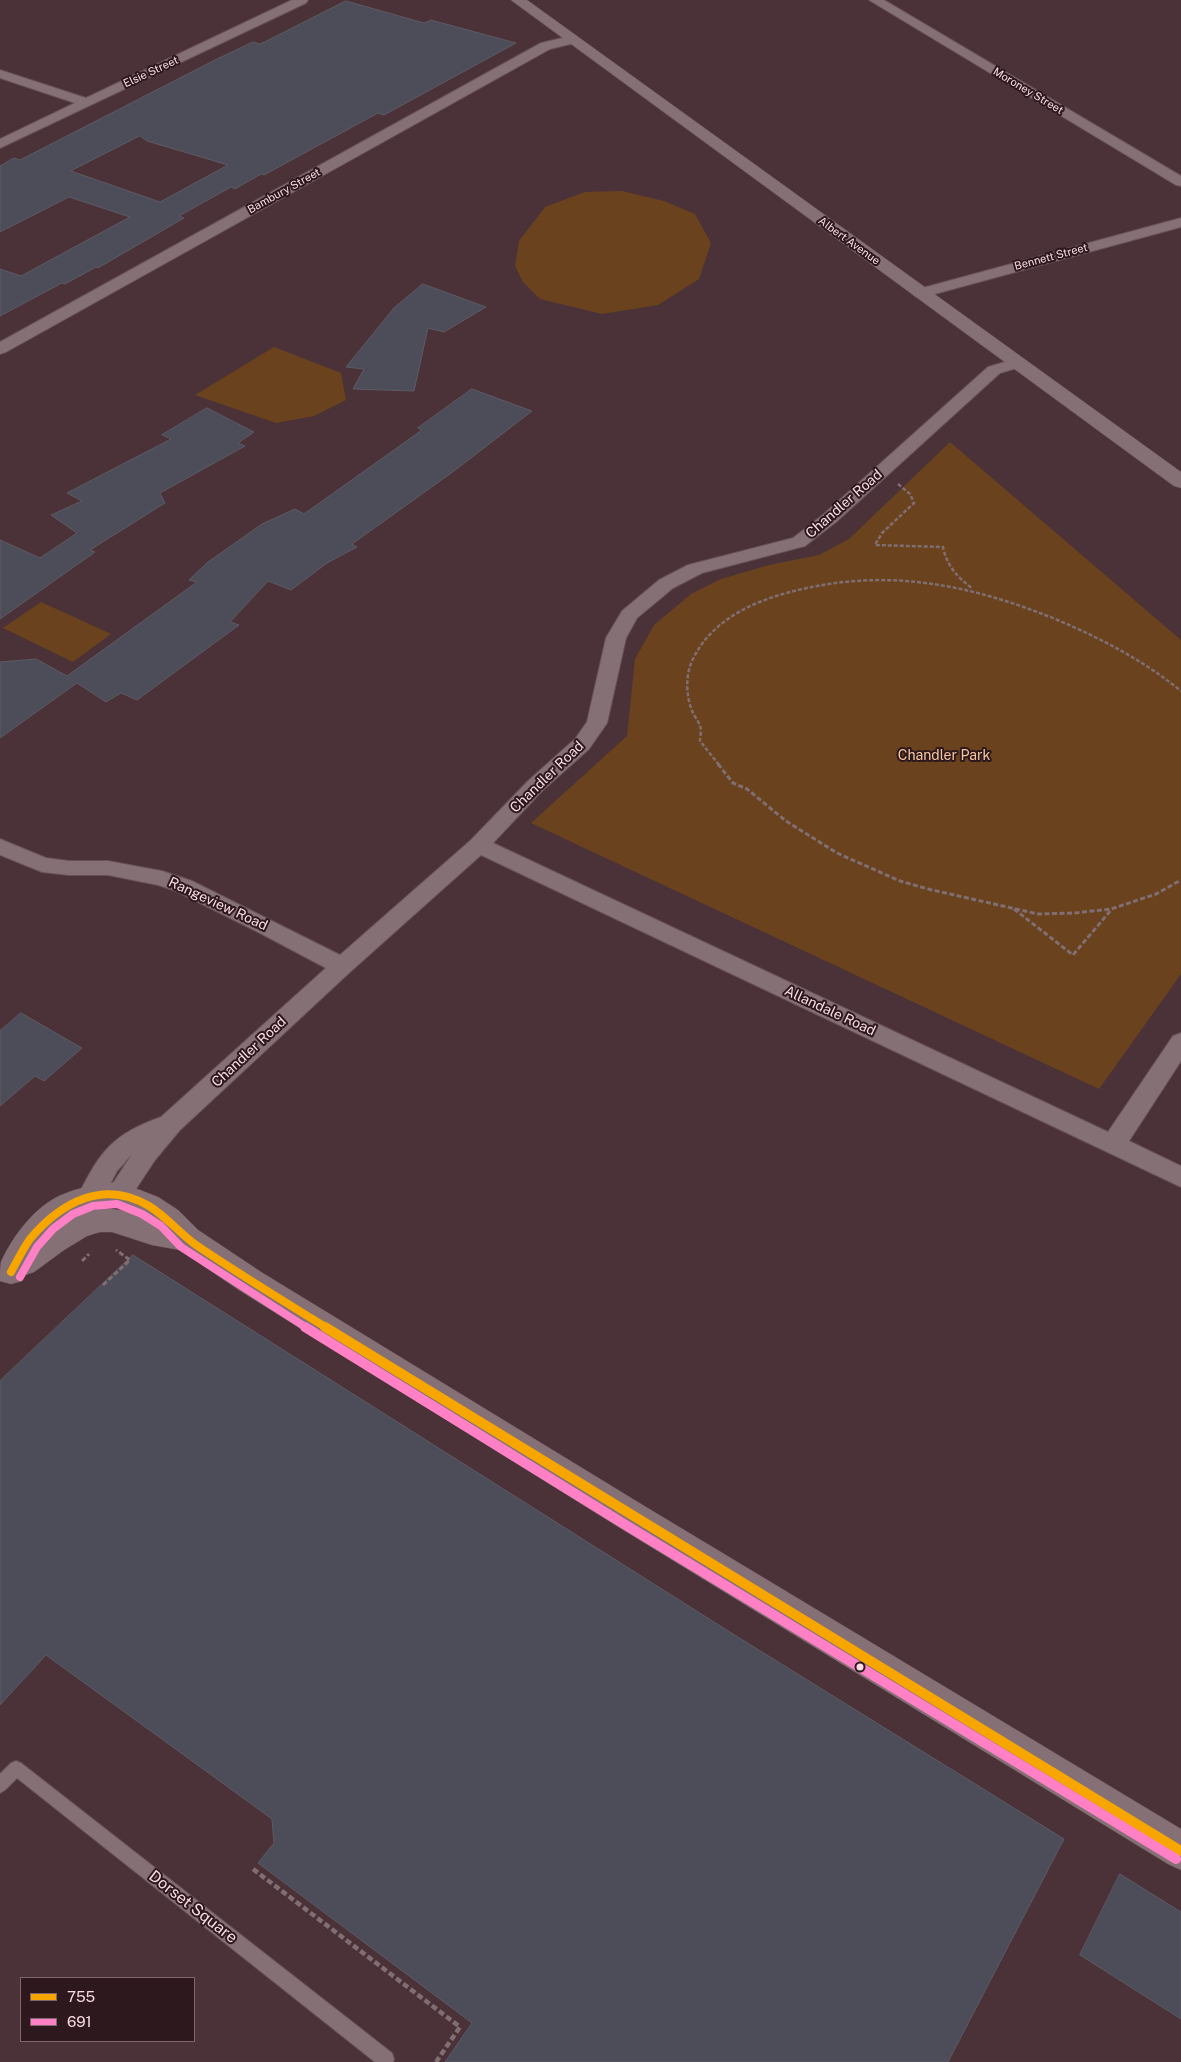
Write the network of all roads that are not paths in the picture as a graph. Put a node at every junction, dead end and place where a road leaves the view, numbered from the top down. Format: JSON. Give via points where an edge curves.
{"nodes":[{"id":1,"x":302,"y":0,"type":"edge"},
{"id":2,"x":518,"y":0,"type":"edge"},
{"id":3,"x":875,"y":0,"type":"edge"},
{"id":4,"x":571,"y":40,"type":"junction"},
{"id":5,"x":0,"y":74,"type":"edge"},
{"id":6,"x":86,"y":102,"type":"junction"},
{"id":7,"x":0,"y":144,"type":"edge"},
{"id":8,"x":1181,"y":182,"type":"edge"},
{"id":9,"x":1181,"y":222,"type":"edge"},
{"id":10,"x":920,"y":293,"type":"junction"},
{"id":11,"x":0,"y":349,"type":"edge"},
{"id":12,"x":1018,"y":363,"type":"junction"},
{"id":13,"x":1181,"y":482,"type":"edge"},
{"id":14,"x":0,"y":846,"type":"edge"},
{"id":15,"x":480,"y":846,"type":"junction"},
{"id":16,"x":342,"y":966,"type":"junction"},
{"id":17,"x":1181,"y":1042,"type":"edge"},
{"id":18,"x":1113,"y":1145,"type":"junction"},
{"id":19,"x":1181,"y":1177,"type":"edge"},
{"id":20,"x":102,"y":1203,"type":"junction"},
{"id":21,"x":5,"y":1277,"type":"edge"},
{"id":22,"x":0,"y":1785,"type":"edge"},
{"id":23,"x":1181,"y":1851,"type":"edge"},
{"id":24,"x":383,"y":2062,"type":"edge"}],
"edges":[{"from":1,"to":6,"type":"street","name":"Elsie Street"},
{"from":2,"to":4,"type":"main road","name":"Albert Avenue"},
{"from":3,"to":8,"type":"street","name":"Moroney Street"},
{"from":4,"to":10,"type":"main road","name":"Albert Avenue"},
{"from":4,"to":11,"type":"street","name":"Bambury Street","via":[[546,46]]},
{"from":5,"to":6,"type":"street"},
{"from":6,"to":7,"type":"street","name":"Elsie Street"},
{"from":9,"to":10,"type":"street","name":"Bennett Street"},
{"from":10,"to":12,"type":"main road","name":"Albert Avenue"},
{"from":12,"to":13,"type":"main road","name":"Albert Avenue"},
{"from":12,"to":15,"type":"street","name":"Chandler Road","via":[[994,370],[819,528],[799,542],[695,569],[666,584],[629,615],[616,638],[597,723],[582,744],[535,786]]},
{"from":14,"to":16,"type":"street","name":"Rangeview Road","via":[[42,864],[108,868],[162,878],[266,926]]},
{"from":15,"to":16,"type":"street","name":"Chandler Road"},
{"from":15,"to":18,"type":"street","name":"Allandale Road"},
{"from":16,"to":20,"type":"street","name":"Chandler Road","via":[[171,1124]]},
{"from":17,"to":18,"type":"street"},
{"from":18,"to":19,"type":"street","name":"Allandale Road"},
{"from":20,"to":21,"type":"main road","via":[[80,1226]]},
{"from":20,"to":23,"type":"main road","via":[[112,1220],[126,1222],[151,1233],[186,1239],[621,1510]]},
{"from":22,"to":24,"type":"lane","name":"Dorset Square","via":[[16,1768],[378,2052],[386,2059]]}]}
